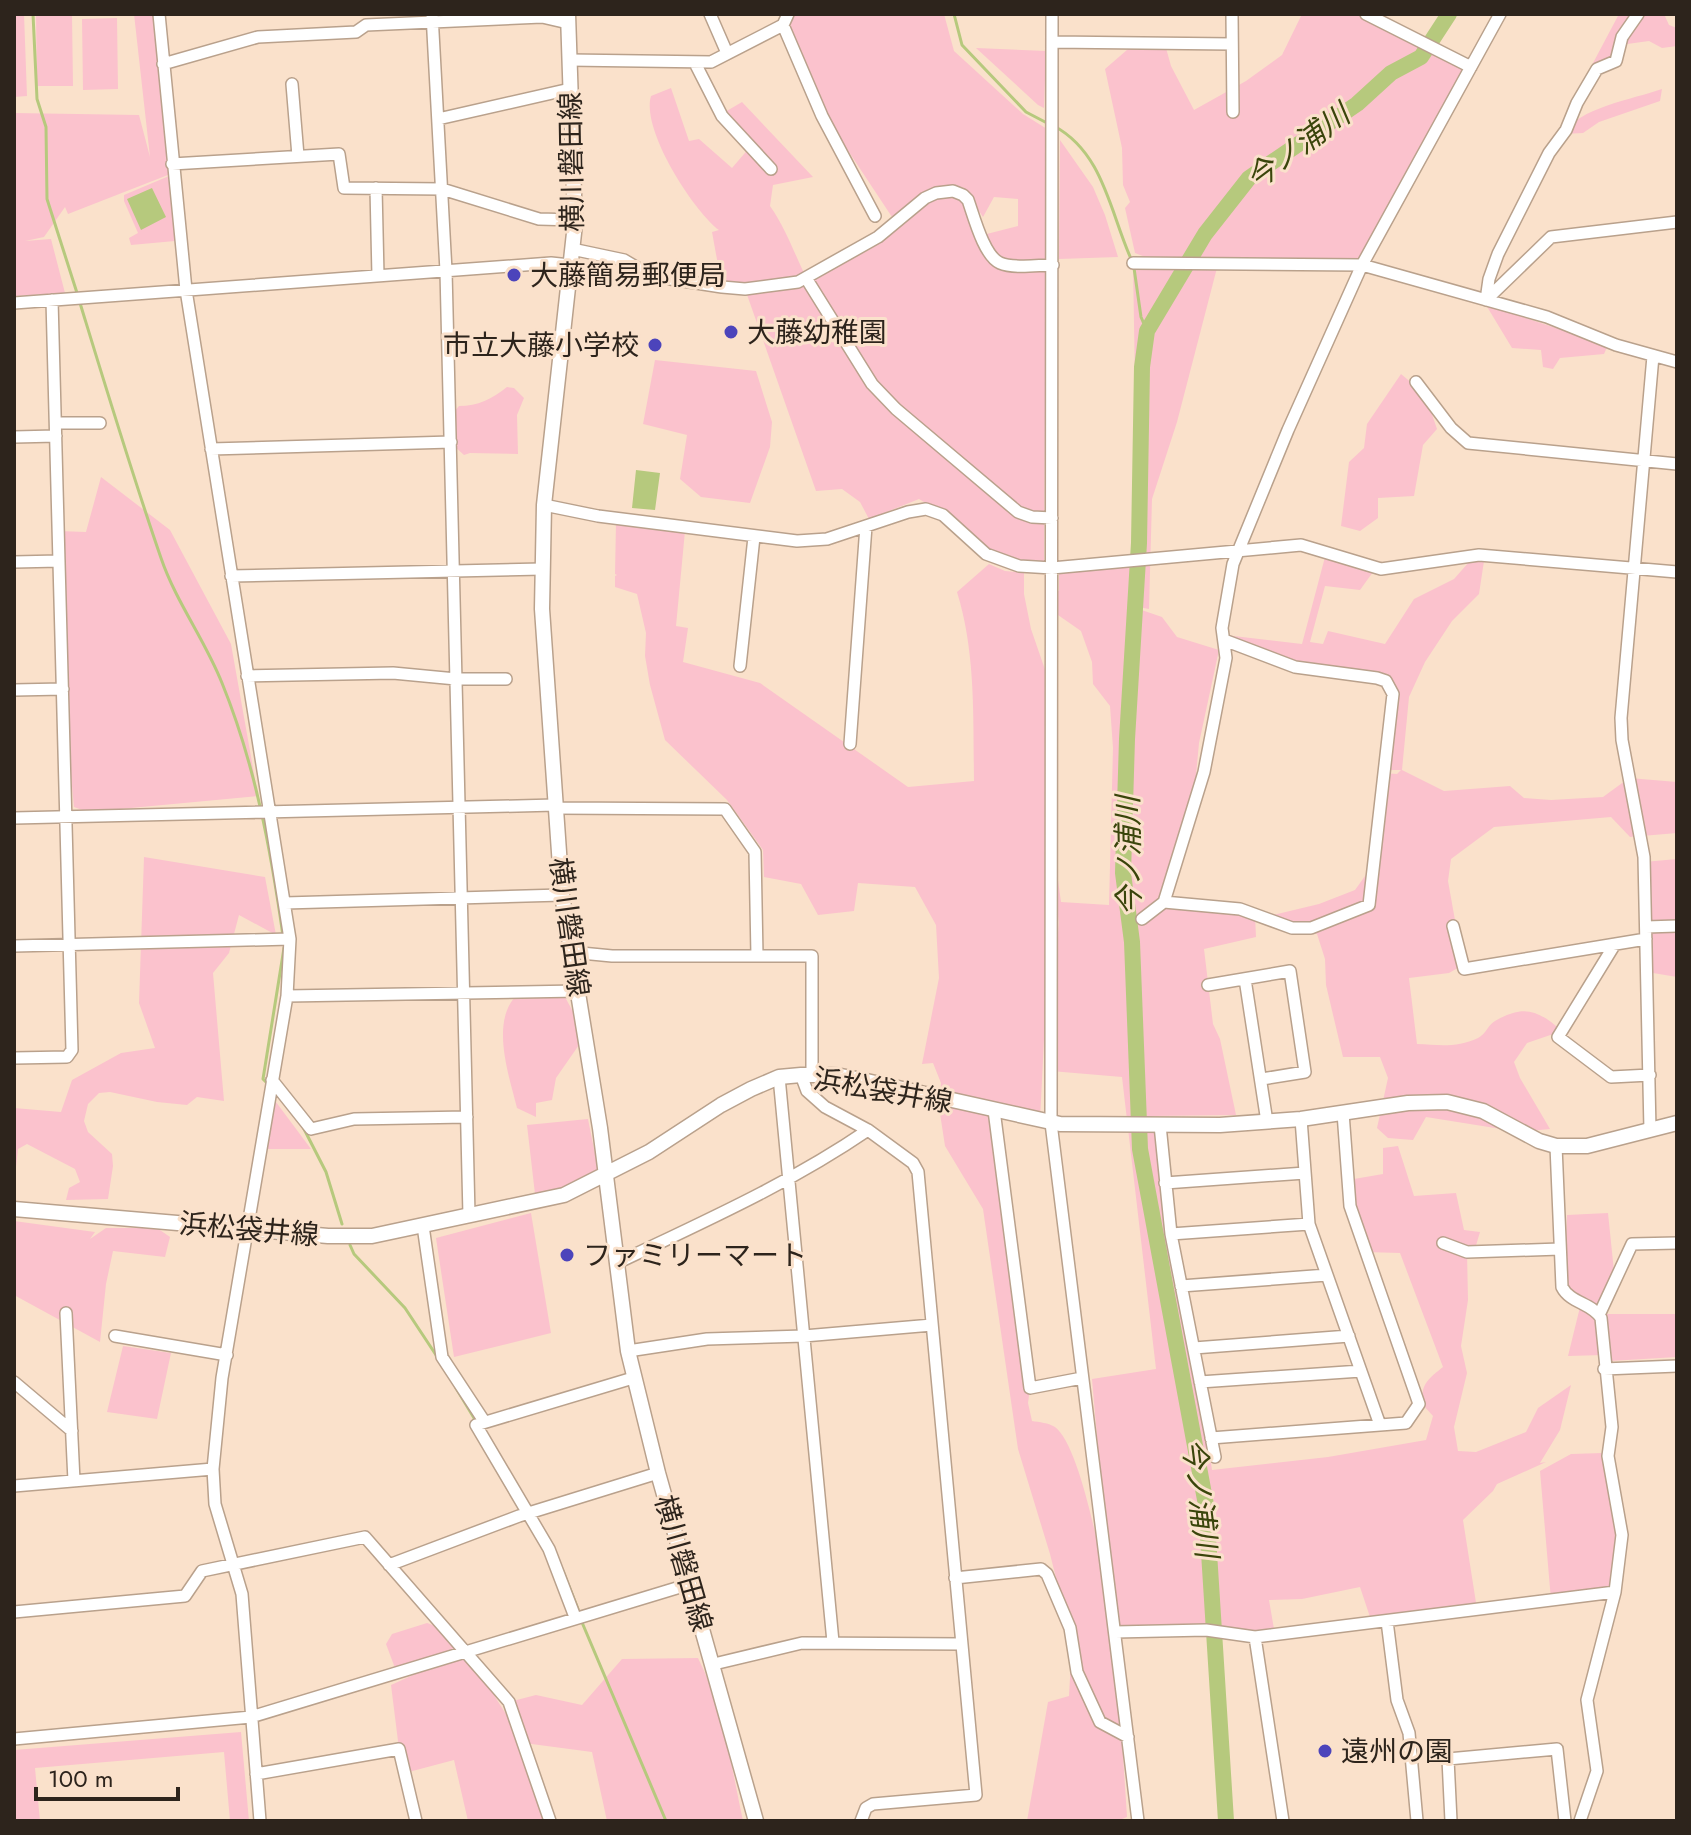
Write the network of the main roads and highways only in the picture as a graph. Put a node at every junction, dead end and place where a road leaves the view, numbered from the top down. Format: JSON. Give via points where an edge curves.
{"nodes":[{"id":1,"x":568,"y":19,"type":"edge"},
{"id":2,"x":1677,"y":1123,"type":"edge"},
{"id":3,"x":606,"y":1175,"type":"junction"},
{"id":4,"x":14,"y":1209,"type":"edge"},
{"id":5,"x":756,"y":1821,"type":"edge"}],
"edges":[{"from":1,"to":3,"type":"main road","name":"横川磐田線","via":[[575,220],[544,505],[542,609],[562,895]]},
{"from":2,"to":3,"type":"main road","name":"浜松袋井線","via":[[1587,1146],[1556,1146],[1483,1111],[1447,1102],[1267,1122],[1051,1123],[862,1080],[807,1075],[779,1077],[721,1105]]},
{"from":3,"to":4,"type":"main road","name":"浜松袋井線","via":[[564,1195],[372,1236]]},
{"from":3,"to":5,"type":"main road","name":"横川磐田線","via":[[633,1378]]}]}
